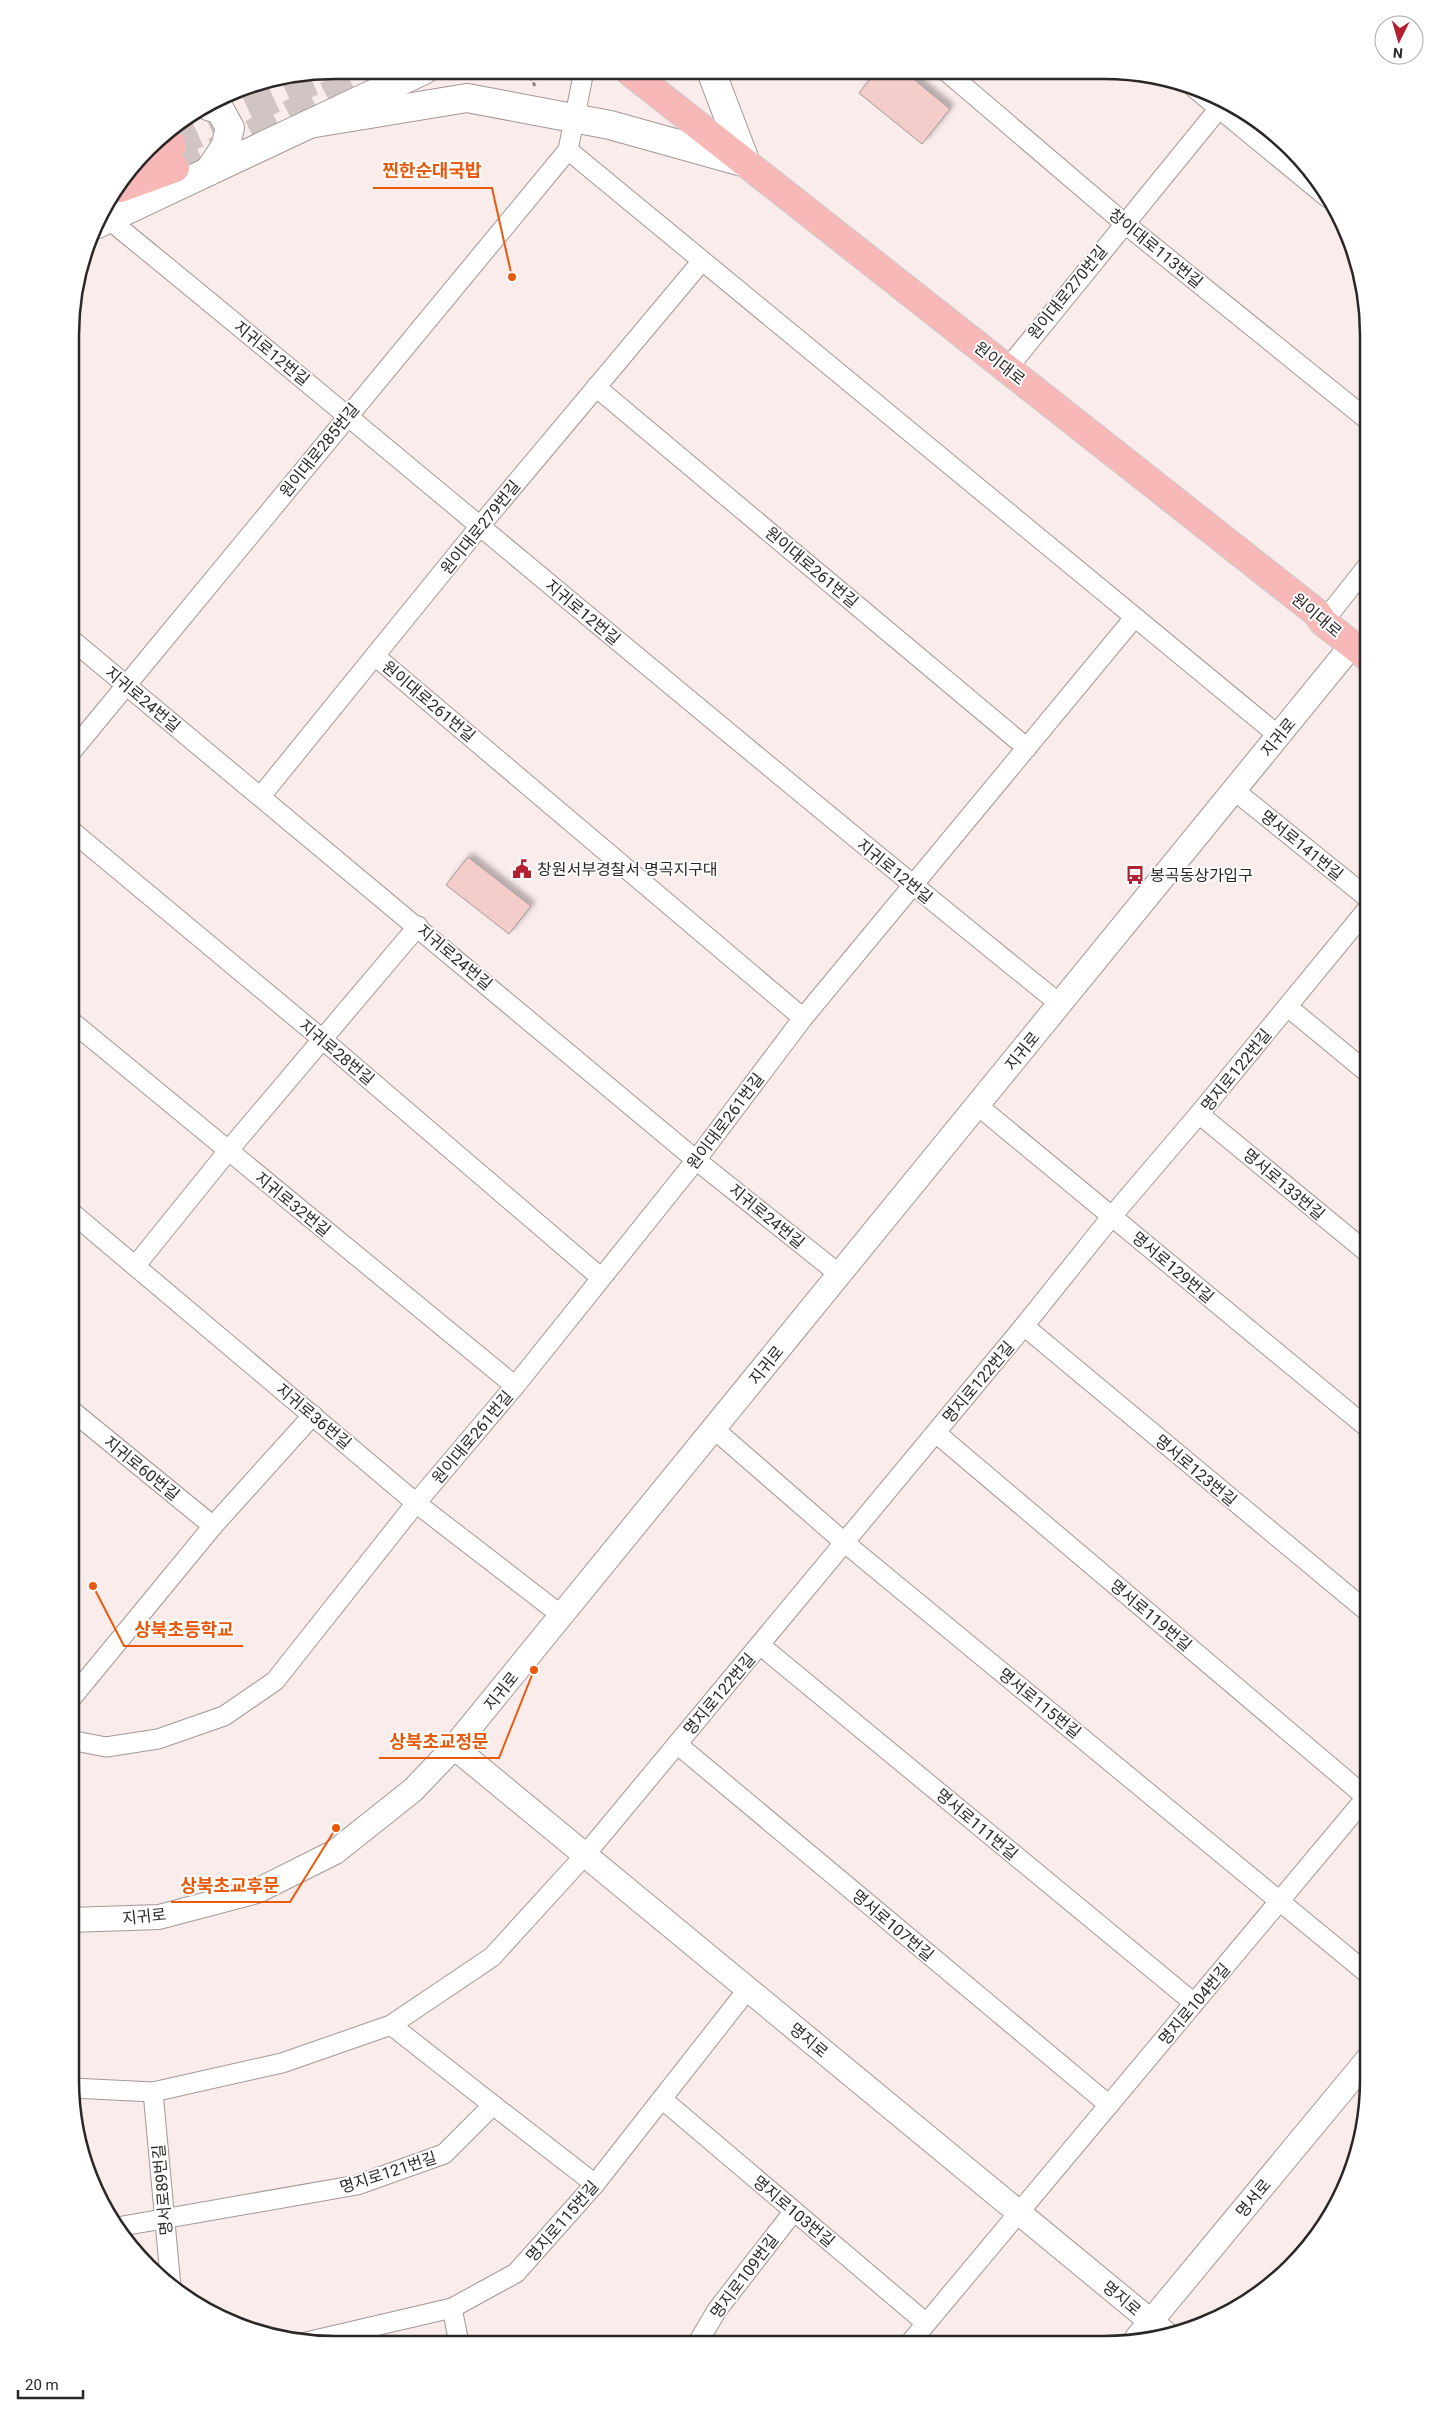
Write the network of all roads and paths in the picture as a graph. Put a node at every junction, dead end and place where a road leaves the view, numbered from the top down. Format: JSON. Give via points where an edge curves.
{"nodes":[{"id":1,"x":405,"y":79,"type":"edge"},
{"id":2,"x":582,"y":79,"type":"edge"},
{"id":3,"x":639,"y":79,"type":"edge"},
{"id":4,"x":714,"y":79,"type":"edge"},
{"id":5,"x":955,"y":79,"type":"edge"},
{"id":6,"x":1220,"y":107,"type":"edge"},
{"id":7,"x":215,"y":108,"type":"edge"},
{"id":8,"x":1230,"y":112,"type":"edge"},
{"id":9,"x":573,"y":118,"type":"junction"},
{"id":10,"x":309,"y":124,"type":"junction"},
{"id":11,"x":568,"y":150,"type":"junction"},
{"id":12,"x":152,"y":156,"type":"edge"},
{"id":13,"x":746,"y":163,"type":"junction"},
{"id":14,"x":209,"y":171,"type":"junction"},
{"id":15,"x":1308,"y":181,"type":"edge"},
{"id":16,"x":129,"y":183,"type":"edge"},
{"id":17,"x":106,"y":219,"type":"edge"},
{"id":18,"x":1124,"y":223,"type":"junction"},
{"id":19,"x":104,"y":224,"type":"edge"},
{"id":20,"x":702,"y":261,"type":"junction"},
{"id":21,"x":1007,"y":369,"type":"junction"},
{"id":22,"x":596,"y":387,"type":"junction"},
{"id":23,"x":1360,"y":414,"type":"edge"},
{"id":24,"x":348,"y":415,"type":"junction"},
{"id":25,"x":480,"y":526,"type":"junction"},
{"id":26,"x":1360,"y":575,"type":"edge"},
{"id":27,"x":1134,"y":618,"type":"junction"},
{"id":28,"x":1323,"y":622,"type":"junction"},
{"id":29,"x":79,"y":646,"type":"edge"},
{"id":30,"x":1360,"y":650,"type":"edge"},
{"id":31,"x":1360,"y":652,"type":"edge"},
{"id":32,"x":375,"y":656,"type":"junction"},
{"id":33,"x":127,"y":686,"type":"junction"},
{"id":34,"x":1279,"y":736,"type":"junction"},
{"id":35,"x":79,"y":743,"type":"edge"},
{"id":36,"x":1027,"y":748,"type":"junction"},
{"id":37,"x":1234,"y":790,"type":"junction"},
{"id":38,"x":261,"y":796,"type":"junction"},
{"id":39,"x":79,"y":837,"type":"edge"},
{"id":40,"x":912,"y":885,"type":"junction"},
{"id":41,"x":1360,"y":892,"type":"edge"},
{"id":42,"x":1360,"y":918,"type":"edge"},
{"id":43,"x":418,"y":926,"type":"junction"},
{"id":44,"x":1060,"y":1004,"type":"junction"},
{"id":45,"x":1288,"y":1006,"type":"junction"},
{"id":46,"x":803,"y":1018,"type":"junction"},
{"id":47,"x":79,"y":1028,"type":"edge"},
{"id":48,"x":322,"y":1039,"type":"junction"},
{"id":49,"x":1360,"y":1066,"type":"edge"},
{"id":50,"x":977,"y":1105,"type":"junction"},
{"id":51,"x":1199,"y":1114,"type":"junction"},
{"id":52,"x":228,"y":1151,"type":"junction"},
{"id":53,"x":696,"y":1160,"type":"junction"},
{"id":54,"x":1112,"y":1216,"type":"junction"},
{"id":55,"x":79,"y":1219,"type":"edge"},
{"id":56,"x":1360,"y":1247,"type":"edge"},
{"id":57,"x":136,"y":1265,"type":"junction"},
{"id":58,"x":839,"y":1274,"type":"junction"},
{"id":59,"x":600,"y":1277,"type":"junction"},
{"id":60,"x":1024,"y":1326,"type":"junction"},
{"id":61,"x":515,"y":1386,"type":"junction"},
{"id":62,"x":313,"y":1415,"type":"junction"},
{"id":63,"x":79,"y":1417,"type":"edge"},
{"id":64,"x":1360,"y":1421,"type":"edge"},
{"id":65,"x":714,"y":1429,"type":"junction"},
{"id":66,"x":936,"y":1433,"type":"junction"},
{"id":67,"x":416,"y":1503,"type":"junction"},
{"id":68,"x":213,"y":1526,"type":"junction"},
{"id":69,"x":845,"y":1543,"type":"junction"},
{"id":70,"x":1360,"y":1606,"type":"edge"},
{"id":71,"x":561,"y":1614,"type":"junction"},
{"id":72,"x":760,"y":1645,"type":"junction"},
{"id":73,"x":79,"y":1689,"type":"edge"},
{"id":74,"x":79,"y":1742,"type":"edge"},
{"id":75,"x":677,"y":1744,"type":"junction"},
{"id":76,"x":454,"y":1747,"type":"junction"},
{"id":77,"x":1360,"y":1790,"type":"edge"},
{"id":78,"x":1360,"y":1804,"type":"edge"},
{"id":79,"x":585,"y":1855,"type":"junction"},
{"id":80,"x":1280,"y":1900,"type":"junction"},
{"id":81,"x":79,"y":1920,"type":"edge"},
{"id":82,"x":1360,"y":1967,"type":"edge"},
{"id":83,"x":748,"y":1989,"type":"junction"},
{"id":84,"x":1194,"y":2003,"type":"junction"},
{"id":85,"x":391,"y":2024,"type":"junction"},
{"id":86,"x":1360,"y":2068,"type":"edge"},
{"id":87,"x":79,"y":2088,"type":"edge"},
{"id":88,"x":154,"y":2092,"type":"junction"},
{"id":89,"x":662,"y":2099,"type":"junction"},
{"id":90,"x":494,"y":2104,"type":"junction"},
{"id":91,"x":1109,"y":2105,"type":"junction"},
{"id":92,"x":595,"y":2184,"type":"junction"},
{"id":93,"x":794,"y":2211,"type":"junction"},
{"id":94,"x":1019,"y":2213,"type":"junction"},
{"id":95,"x":165,"y":2220,"type":"junction"},
{"id":96,"x":125,"y":2226,"type":"edge"},
{"id":97,"x":170,"y":2276,"type":"edge"},
{"id":98,"x":452,"y":2308,"type":"junction"},
{"id":99,"x":926,"y":2323,"type":"junction"},
{"id":100,"x":1151,"y":2331,"type":"edge"},
{"id":101,"x":336,"y":2336,"type":"edge"},
{"id":102,"x":458,"y":2336,"type":"edge"},
{"id":103,"x":702,"y":2336,"type":"edge"},
{"id":104,"x":915,"y":2336,"type":"edge"}],
"edges":[{"from":1,"to":10,"type":"main road"},
{"from":2,"to":9,"type":"street"},
{"from":3,"to":13,"type":"main road","name":"원이대로"},
{"from":4,"to":13,"type":"main road"},
{"from":5,"to":18,"type":"street","name":"창이대로113번길"},
{"from":6,"to":18,"type":"street","name":"원이대로270번길"},
{"from":7,"to":14,"type":"main road","via":[[220,110],[230,128],[224,147]]},
{"from":8,"to":15,"type":"street"},
{"from":9,"to":10,"type":"main road","via":[[467,98]]},
{"from":9,"to":11,"type":"street"},
{"from":9,"to":13,"type":"main road","via":[[610,125]]},
{"from":10,"to":14,"type":"main road"},
{"from":11,"to":20,"type":"street"},
{"from":11,"to":24,"type":"street","name":"원이대로285번길"},
{"from":12,"to":16,"type":"main road","via":[[174,157]]},
{"from":13,"to":21,"type":"main road","name":"원이대로"},
{"from":14,"to":17,"type":"main road"},
{"from":18,"to":21,"type":"street","name":"원이대로270번길"},
{"from":18,"to":23,"type":"street","name":"창이대로113번길"},
{"from":19,"to":24,"type":"street","name":"지귀로12번길"},
{"from":20,"to":22,"type":"street","name":"원이대로279번길"},
{"from":20,"to":27,"type":"street"},
{"from":21,"to":28,"type":"main road","name":"원이대로","via":[[1317,613]]},
{"from":22,"to":25,"type":"street","name":"원이대로279번길"},
{"from":22,"to":36,"type":"street","name":"원이대로261번길"},
{"from":24,"to":25,"type":"street","name":"지귀로12번길"},
{"from":24,"to":33,"type":"street","name":"원이대로285번길"},
{"from":25,"to":32,"type":"street","name":"원이대로279번길"},
{"from":25,"to":40,"type":"street","name":"지귀로12번길"},
{"from":26,"to":28,"type":"street"},
{"from":27,"to":34,"type":"street"},
{"from":27,"to":36,"type":"street","name":"원이대로261번길"},
{"from":28,"to":30,"type":"main road","name":"원이대로"},
{"from":29,"to":33,"type":"street","name":"지귀로24번길"},
{"from":31,"to":34,"type":"street","name":"지귀로"},
{"from":32,"to":38,"type":"street","name":"원이대로279번길"},
{"from":32,"to":46,"type":"street","name":"원이대로261번길"},
{"from":33,"to":35,"type":"street","name":"원이대로285번길"},
{"from":33,"to":38,"type":"street","name":"지귀로24번길"},
{"from":34,"to":37,"type":"street","name":"지귀로"},
{"from":36,"to":40,"type":"street","name":"원이대로261번길"},
{"from":37,"to":41,"type":"street","name":"명서로141번길"},
{"from":37,"to":44,"type":"street","name":"지귀로"},
{"from":38,"to":43,"type":"street","name":"지귀로24번길"},
{"from":39,"to":48,"type":"street","name":"지귀로28번길"},
{"from":40,"to":44,"type":"street","name":"지귀로12번길"},
{"from":40,"to":46,"type":"street","name":"원이대로261번길"},
{"from":42,"to":45,"type":"street","name":"명지로122번길"},
{"from":43,"to":48,"type":"street"},
{"from":43,"to":53,"type":"street","name":"지귀로24번길"},
{"from":44,"to":50,"type":"street","name":"지귀로"},
{"from":45,"to":49,"type":"street"},
{"from":45,"to":51,"type":"street","name":"명지로122번길"},
{"from":46,"to":53,"type":"street","name":"원이대로261번길"},
{"from":47,"to":52,"type":"street","name":"지귀로32번길"},
{"from":48,"to":52,"type":"street"},
{"from":48,"to":59,"type":"street","name":"지귀로28번길"},
{"from":50,"to":54,"type":"street","name":"명서로129번길"},
{"from":50,"to":58,"type":"street","name":"지귀로"},
{"from":51,"to":54,"type":"street","name":"명지로122번길"},
{"from":51,"to":56,"type":"street","name":"명서로133번길"},
{"from":52,"to":57,"type":"street"},
{"from":52,"to":61,"type":"street","name":"지귀로32번길"},
{"from":53,"to":58,"type":"street","name":"지귀로24번길"},
{"from":53,"to":59,"type":"street","name":"원이대로261번길"},
{"from":54,"to":60,"type":"street","name":"명지로122번길"},
{"from":54,"to":64,"type":"street","name":"명서로129번길"},
{"from":55,"to":57,"type":"street","name":"지귀로36번길"},
{"from":57,"to":62,"type":"street","name":"지귀로36번길"},
{"from":58,"to":65,"type":"street","name":"지귀로"},
{"from":59,"to":61,"type":"street","name":"원이대로261번길"},
{"from":60,"to":66,"type":"street","name":"명지로122번길"},
{"from":60,"to":70,"type":"street","name":"명서로123번길"},
{"from":61,"to":67,"type":"street","name":"원이대로261번길"},
{"from":62,"to":67,"type":"street","name":"지귀로36번길"},
{"from":62,"to":68,"type":"street"},
{"from":63,"to":68,"type":"street","name":"지귀로60번길"},
{"from":65,"to":69,"type":"street","name":"명서로115번길"},
{"from":65,"to":71,"type":"street","name":"지귀로"},
{"from":66,"to":69,"type":"street","name":"명지로122번길"},
{"from":66,"to":77,"type":"street","name":"명서로119번길"},
{"from":67,"to":71,"type":"street","name":"지귀로36번길"},
{"from":67,"to":74,"type":"street","name":"원이대로261번길","via":[[275,1681],[224,1716],[158,1739],[106,1747]]},
{"from":68,"to":73,"type":"street"},
{"from":69,"to":72,"type":"street","name":"명지로122번길"},
{"from":69,"to":80,"type":"street","name":"명서로115번길"},
{"from":71,"to":76,"type":"street","name":"지귀로"},
{"from":72,"to":75,"type":"street","name":"명지로122번길"},
{"from":72,"to":84,"type":"street","name":"명서로111번길"},
{"from":75,"to":79,"type":"street","name":"명지로122번길"},
{"from":75,"to":91,"type":"street","name":"명서로107번길"},
{"from":76,"to":79,"type":"street","name":"명지로"},
{"from":76,"to":81,"type":"street","name":"지귀로","via":[[413,1790],[335,1852],[257,1890],[159,1917]]},
{"from":78,"to":80,"type":"street","name":"명지로104번길"},
{"from":79,"to":83,"type":"street","name":"명지로"},
{"from":79,"to":85,"type":"street","via":[[492,1957]]},
{"from":80,"to":82,"type":"street","name":"명서로115번길"},
{"from":80,"to":84,"type":"street","name":"명지로104번길"},
{"from":83,"to":89,"type":"street","name":"명지로115번길"},
{"from":83,"to":94,"type":"street","name":"명지로"},
{"from":84,"to":91,"type":"street","name":"명지로104번길"},
{"from":85,"to":88,"type":"street","via":[[282,2063]]},
{"from":85,"to":90,"type":"street"},
{"from":86,"to":100,"type":"street","name":"명서로"},
{"from":87,"to":88,"type":"street"},
{"from":88,"to":95,"type":"street","name":"명서로89번길"},
{"from":89,"to":92,"type":"street","name":"명지로115번길"},
{"from":89,"to":93,"type":"street","name":"명지로103번길"},
{"from":90,"to":92,"type":"street"},
{"from":90,"to":95,"type":"street","name":"명지로121번길","via":[[444,2154],[357,2185]]},
{"from":91,"to":94,"type":"street","name":"명지로104번길"},
{"from":92,"to":98,"type":"street","name":"명지로115번길","via":[[516,2273]]},
{"from":93,"to":99,"type":"street","name":"명지로103번길"},
{"from":93,"to":103,"type":"street","name":"명지로109번길","via":[[717,2310]]},
{"from":94,"to":99,"type":"street"},
{"from":94,"to":100,"type":"street","name":"명지로"},
{"from":95,"to":96,"type":"street","name":"명지로121번길"},
{"from":95,"to":97,"type":"street","name":"명서로89번길"},
{"from":98,"to":101,"type":"street","name":"명지로115번길"},
{"from":98,"to":102,"type":"street"},
{"from":99,"to":104,"type":"street"}]}
